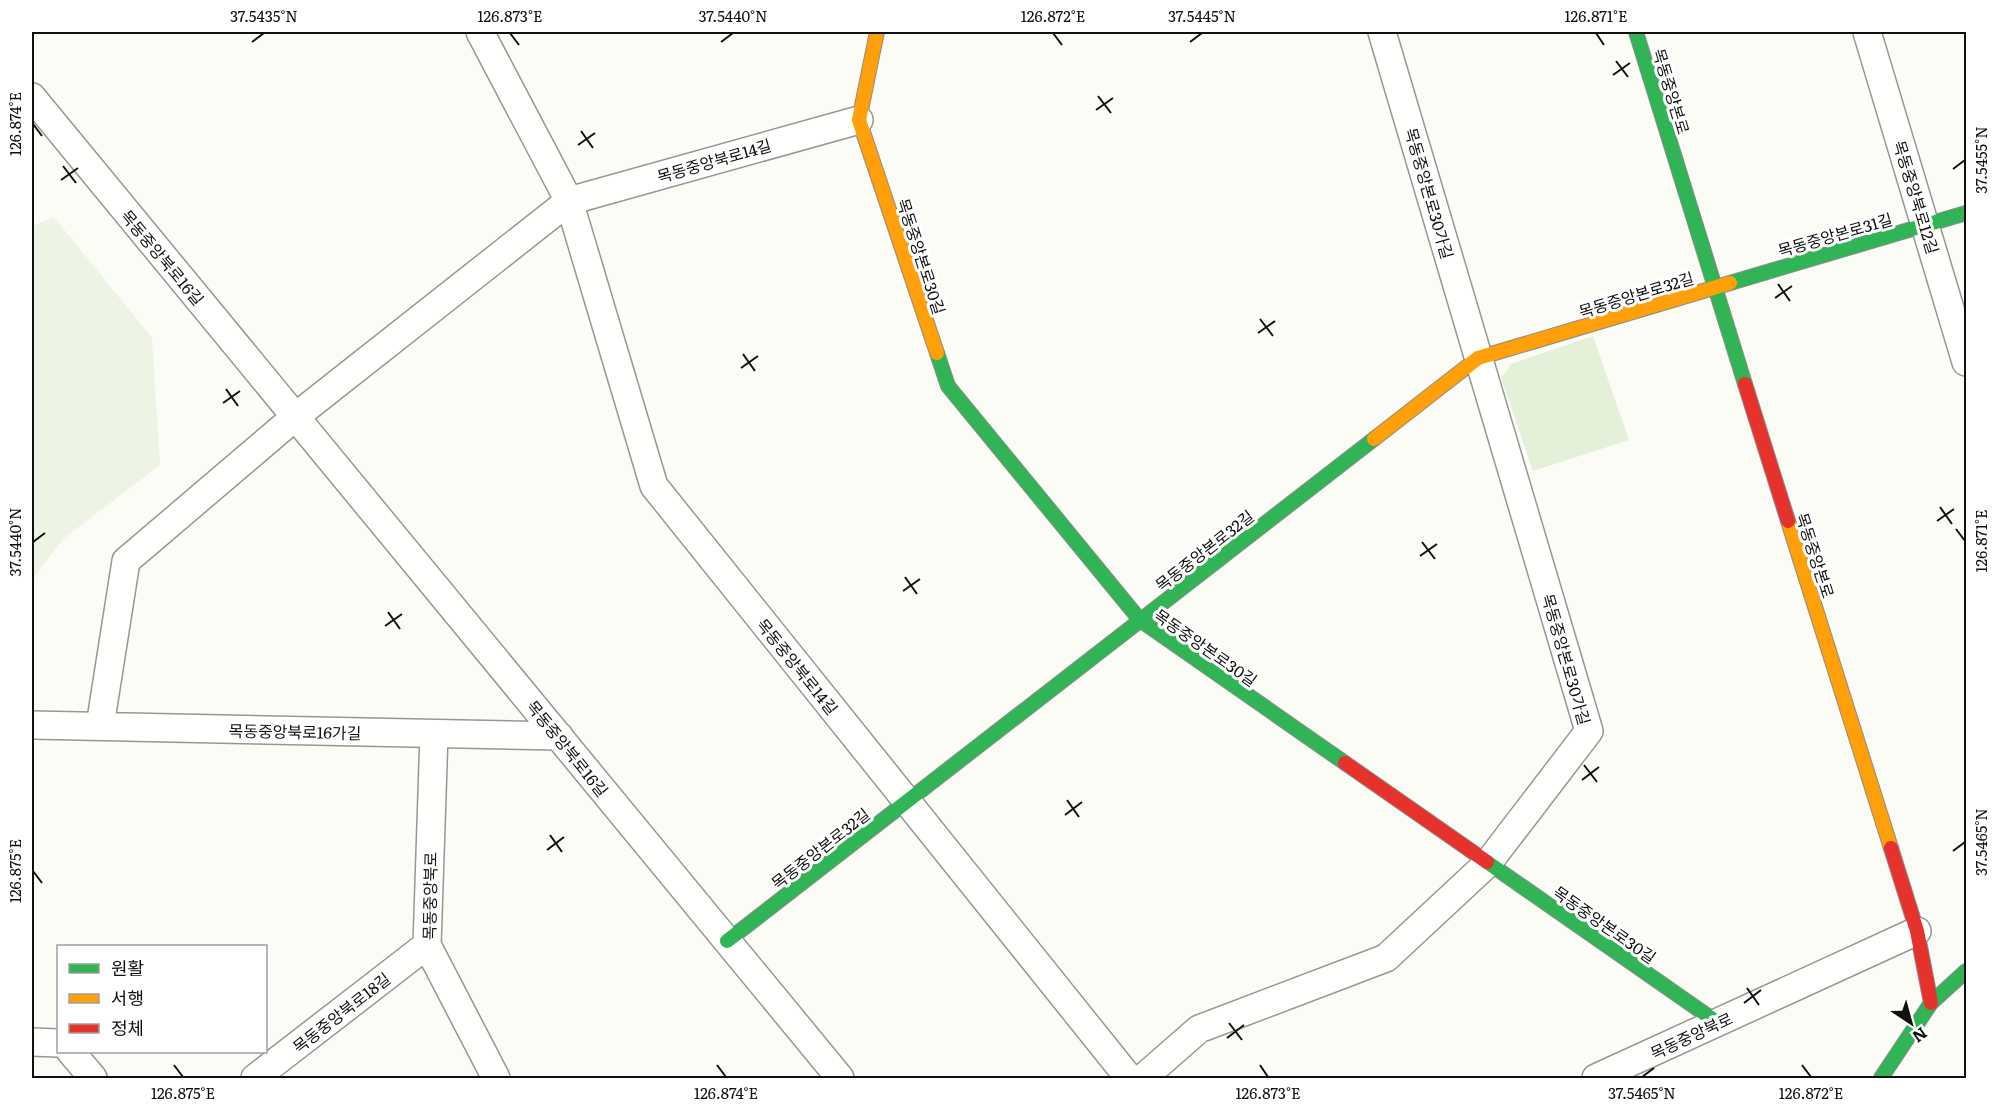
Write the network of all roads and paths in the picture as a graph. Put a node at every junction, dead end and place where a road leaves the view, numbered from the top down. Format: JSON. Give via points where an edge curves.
{"nodes":[{"id":1,"x":480,"y":32,"type":"edge"},
{"id":2,"x":877,"y":32,"type":"edge"},
{"id":3,"x":1382,"y":32,"type":"edge"},
{"id":4,"x":1636,"y":32,"type":"edge"},
{"id":5,"x":1867,"y":32,"type":"edge"},
{"id":6,"x":32,"y":97,"type":"edge"},
{"id":7,"x":860,"y":120,"type":"junction"},
{"id":8,"x":569,"y":201,"type":"junction"},
{"id":9,"x":1966,"y":213,"type":"edge"},
{"id":10,"x":1925,"y":225,"type":"junction"},
{"id":11,"x":1714,"y":287,"type":"junction"},
{"id":12,"x":1478,"y":358,"type":"junction"},
{"id":13,"x":1966,"y":362,"type":"edge"},
{"id":14,"x":295,"y":417,"type":"junction"},
{"id":15,"x":1140,"y":620,"type":"junction"},
{"id":16,"x":32,"y":725,"type":"edge"},
{"id":17,"x":100,"y":726,"type":"junction"},
{"id":18,"x":434,"y":734,"type":"junction"},
{"id":19,"x":559,"y":736,"type":"junction"},
{"id":20,"x":906,"y":801,"type":"junction"},
{"id":21,"x":1488,"y":863,"type":"junction"},
{"id":22,"x":1917,"y":932,"type":"junction"},
{"id":23,"x":727,"y":941,"type":"junction"},
{"id":24,"x":427,"y":945,"type":"junction"},
{"id":25,"x":1966,"y":971,"type":"edge"},
{"id":26,"x":1931,"y":1003,"type":"junction"},
{"id":27,"x":1718,"y":1023,"type":"junction"},
{"id":28,"x":32,"y":1042,"type":"edge"},
{"id":29,"x":57,"y":1042,"type":"edge"},
{"id":30,"x":72,"y":1053,"type":"edge"},
{"id":31,"x":93,"y":1078,"type":"edge"},
{"id":32,"x":255,"y":1078,"type":"edge"},
{"id":33,"x":496,"y":1078,"type":"edge"},
{"id":34,"x":840,"y":1078,"type":"edge"},
{"id":35,"x":1129,"y":1078,"type":"edge"},
{"id":36,"x":1143,"y":1078,"type":"edge"},
{"id":37,"x":1596,"y":1078,"type":"edge"},
{"id":38,"x":1881,"y":1078,"type":"edge"}],
"edges":[{"from":1,"to":8,"type":"street","name":"목동중앙북로14길"},
{"from":2,"to":7,"type":"street","name":"목동중앙본로30길"},
{"from":3,"to":12,"type":"street","name":"목동중앙본로30가길"},
{"from":4,"to":11,"type":"street","name":"목동중앙본로"},
{"from":5,"to":10,"type":"street","name":"목동중앙북로12길"},
{"from":6,"to":14,"type":"street","name":"목동중앙북로16길"},
{"from":7,"to":8,"type":"street","name":"목동중앙북로14길"},
{"from":7,"to":15,"type":"street","name":"목동중앙본로30길","via":[[948,386]]},
{"from":8,"to":14,"type":"street"},
{"from":8,"to":20,"type":"street","name":"목동중앙북로14길","via":[[654,486]]},
{"from":9,"to":10,"type":"street","name":"목동중앙본로31길"},
{"from":10,"to":11,"type":"street","name":"목동중앙본로31길"},
{"from":10,"to":13,"type":"street","name":"목동중앙북로12길"},
{"from":11,"to":12,"type":"street","name":"목동중앙본로32길"},
{"from":11,"to":22,"type":"street","name":"목동중앙본로"},
{"from":12,"to":15,"type":"street","name":"목동중앙본로32길"},
{"from":12,"to":21,"type":"street","name":"목동중앙본로30가길","via":[[1589,731]]},
{"from":14,"to":17,"type":"street","via":[[126,561]]},
{"from":14,"to":19,"type":"street","name":"목동중앙북로16길"},
{"from":15,"to":20,"type":"street","name":"목동중앙본로32길"},
{"from":15,"to":21,"type":"street","name":"목동중앙본로30길"},
{"from":16,"to":17,"type":"street","name":"목동중앙북로16가길"},
{"from":17,"to":18,"type":"street","name":"목동중앙북로16가길"},
{"from":18,"to":19,"type":"street","name":"목동중앙북로16가길"},
{"from":18,"to":24,"type":"street","name":"목동중앙북로"},
{"from":19,"to":23,"type":"street","name":"목동중앙북로16길"},
{"from":20,"to":23,"type":"street","name":"목동중앙본로32길"},
{"from":20,"to":35,"type":"street","name":"목동중앙북로14길"},
{"from":21,"to":27,"type":"street","name":"목동중앙본로30길"},
{"from":21,"to":36,"type":"street","name":"목동중앙본로30가길","via":[[1386,958],[1199,1029]]},
{"from":22,"to":26,"type":"street","name":"목동중앙본로"},
{"from":22,"to":27,"type":"street","name":"목동중앙북로"},
{"from":23,"to":34,"type":"street","name":"목동중앙북로16길"},
{"from":24,"to":32,"type":"street","name":"목동중앙북로18길"},
{"from":24,"to":33,"type":"street","name":"목동중앙북로"},
{"from":25,"to":26,"type":"street"},
{"from":26,"to":38,"type":"street"},
{"from":27,"to":37,"type":"street","name":"목동중앙북로"},
{"from":28,"to":29,"type":"street"},
{"from":30,"to":31,"type":"street"}]}
